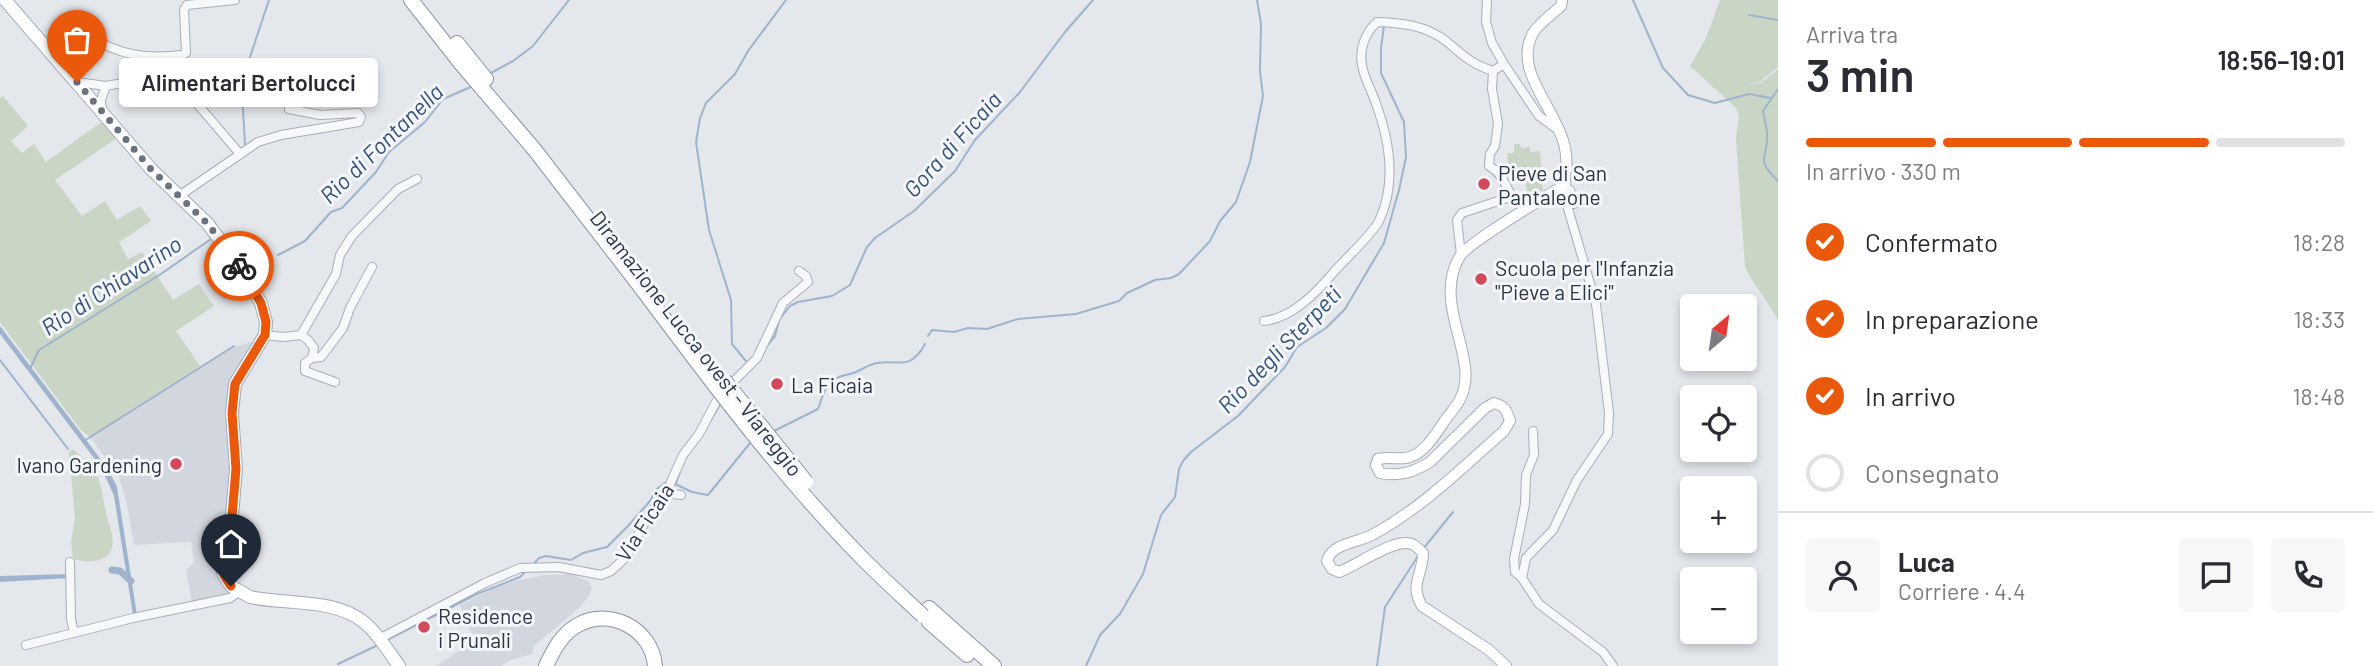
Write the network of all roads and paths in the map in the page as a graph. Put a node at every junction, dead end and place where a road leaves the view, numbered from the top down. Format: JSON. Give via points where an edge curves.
{"nodes":[{"id":1,"x":5,"y":0,"type":"edge"},
{"id":2,"x":235,"y":0,"type":"edge"},
{"id":3,"x":411,"y":0,"type":"edge"},
{"id":4,"x":422,"y":0,"type":"edge"},
{"id":5,"x":1488,"y":0,"type":"edge"},
{"id":6,"x":1562,"y":0,"type":"edge"},
{"id":7,"x":85,"y":40,"type":"dead end"},
{"id":8,"x":167,"y":57,"type":"junction"},
{"id":9,"x":206,"y":63,"type":"dead end"},
{"id":10,"x":1504,"y":64,"type":"junction"},
{"id":11,"x":1493,"y":71,"type":"junction"},
{"id":12,"x":167,"y":75,"type":"junction"},
{"id":13,"x":309,"y":78,"type":"dead end"},
{"id":14,"x":77,"y":82,"type":"junction"},
{"id":15,"x":106,"y":86,"type":"junction"},
{"id":16,"x":90,"y":97,"type":"junction"},
{"id":17,"x":102,"y":112,"type":"junction"},
{"id":18,"x":1562,"y":133,"type":"junction"},
{"id":19,"x":538,"y":147,"type":"junction"},
{"id":20,"x":240,"y":154,"type":"junction"},
{"id":21,"x":1566,"y":177,"type":"junction"},
{"id":22,"x":417,"y":179,"type":"dead end"},
{"id":23,"x":179,"y":196,"type":"junction"},
{"id":24,"x":1507,"y":198,"type":"junction"},
{"id":25,"x":1538,"y":202,"type":"junction"},
{"id":26,"x":1574,"y":204,"type":"dead end"},
{"id":27,"x":1461,"y":255,"type":"junction"},
{"id":28,"x":372,"y":267,"type":"dead end"},
{"id":29,"x":799,"y":271,"type":"dead end"},
{"id":30,"x":1264,"y":321,"type":"dead end"},
{"id":31,"x":265,"y":335,"type":"junction"},
{"id":32,"x":301,"y":335,"type":"junction"},
{"id":33,"x":312,"y":358,"type":"junction"},
{"id":34,"x":335,"y":382,"type":"dead end"},
{"id":35,"x":734,"y":382,"type":"dead end"},
{"id":36,"x":716,"y":402,"type":"dead end"},
{"id":37,"x":1533,"y":431,"type":"dead end"},
{"id":38,"x":669,"y":486,"type":"junction"},
{"id":39,"x":681,"y":495,"type":"dead end"},
{"id":40,"x":70,"y":562,"type":"dead end"},
{"id":41,"x":1522,"y":578,"type":"junction"},
{"id":42,"x":239,"y":592,"type":"junction"},
{"id":43,"x":926,"y":612,"type":"junction"},
{"id":44,"x":74,"y":633,"type":"junction"},
{"id":45,"x":379,"y":639,"type":"junction"},
{"id":46,"x":948,"y":640,"type":"junction"},
{"id":47,"x":26,"y":645,"type":"dead end"},
{"id":48,"x":989,"y":665,"type":"edge"},
{"id":49,"x":399,"y":666,"type":"edge"},
{"id":50,"x":546,"y":666,"type":"edge"},
{"id":51,"x":655,"y":666,"type":"edge"},
{"id":52,"x":969,"y":666,"type":"edge"},
{"id":53,"x":1506,"y":666,"type":"edge"},
{"id":54,"x":1613,"y":666,"type":"edge"}],
"edges":[{"from":1,"to":14,"type":"main road"},
{"from":2,"to":8,"type":"street","via":[[187,5],[186,53]]},
{"from":3,"to":19,"type":"highway","name":"Diramazione Lucca ovest - Viareggio","via":[[462,65]]},
{"from":4,"to":19,"type":"highway","name":"Diramazione Lucca ovest - Viareggio"},
{"from":5,"to":10,"type":"street","via":[[1486,22]]},
{"from":6,"to":18,"type":"street","via":[[1534,32],[1529,47],[1534,83]]},
{"from":7,"to":8,"type":"street","via":[[91,36],[115,51]]},
{"from":8,"to":12,"type":"street"},
{"from":9,"to":12,"type":"street"},
{"from":10,"to":11,"type":"street"},
{"from":10,"to":18,"type":"street","via":[[1539,116]]},
{"from":11,"to":24,"type":"street","via":[[1498,124],[1489,166],[1504,180],[1510,193]]},
{"from":11,"to":30,"type":"street","via":[[1475,66],[1445,40],[1416,25],[1377,22],[1368,30],[1362,66],[1387,140],[1390,177],[1380,220],[1311,298]]},
{"from":12,"to":15,"type":"street"},
{"from":12,"to":20,"type":"street","via":[[176,79]]},
{"from":13,"to":20,"type":"street","via":[[290,94],[289,109],[320,115],[358,113],[359,122],[272,137]]},
{"from":14,"to":15,"type":"street"},
{"from":14,"to":16,"type":"main road"},
{"from":15,"to":16,"type":"street","via":[[95,88]]},
{"from":15,"to":17,"type":"street"},
{"from":16,"to":17,"type":"main road"},
{"from":17,"to":23,"type":"main road"},
{"from":18,"to":21,"type":"street"},
{"from":19,"to":43,"type":"highway","name":"Diramazione Lucca ovest - Viareggio","bridge":true,"via":[[787,474],[864,561]]},
{"from":20,"to":23,"type":"street"},
{"from":21,"to":25,"type":"street","via":[[1561,187]]},
{"from":21,"to":26,"type":"street"},
{"from":21,"to":41,"type":"street","via":[[1567,205],[1596,304],[1608,434],[1577,480],[1553,530],[1526,558]]},
{"from":22,"to":32,"type":"street","via":[[401,186],[352,236]]},
{"from":23,"to":31,"type":"main road","via":[[208,224],[251,284],[261,303]]},
{"from":24,"to":25,"type":"street"},
{"from":24,"to":27,"type":"street","via":[[1462,213],[1457,219]]},
{"from":25,"to":27,"type":"street"},
{"from":27,"to":53,"type":"street","via":[[1450,296],[1466,373],[1462,396],[1421,450],[1406,458],[1378,459],[1376,465],[1380,473],[1392,475],[1421,468],[1494,403],[1507,411],[1510,421],[1421,505],[1370,537],[1338,548],[1327,561],[1339,572],[1392,546],[1414,545],[1421,551],[1416,586],[1422,606]]},
{"from":28,"to":33,"type":"street","via":[[343,328],[321,357]]},
{"from":29,"to":35,"type":"street","via":[[808,282],[783,303],[757,358]]},
{"from":31,"to":32,"type":"street"},
{"from":31,"to":42,"type":"main road","via":[[235,384],[232,413],[236,469],[222,568]]},
{"from":32,"to":33,"type":"street","via":[[314,348]]},
{"from":33,"to":34,"type":"street","via":[[305,363],[305,371]]},
{"from":36,"to":38,"type":"street","name":"Via Ficaia"},
{"from":37,"to":41,"type":"street","via":[[1534,455],[1526,475],[1514,559],[1515,572]]},
{"from":38,"to":39,"type":"street"},
{"from":38,"to":45,"type":"street","name":"Via Ficaia","via":[[625,558],[611,570],[601,575],[530,568],[485,583]]},
{"from":40,"to":44,"type":"street"},
{"from":41,"to":54,"type":"street","via":[[1539,604],[1603,652]]},
{"from":42,"to":44,"type":"street","via":[[230,598]]},
{"from":42,"to":45,"type":"main road","via":[[263,600],[345,611],[364,622]]},
{"from":43,"to":46,"type":"highway","name":"Diramazione Lucca ovest - Viareggio"},
{"from":43,"to":48,"type":"highway","name":"Diramazione Lucca ovest - Viareggio"},
{"from":44,"to":47,"type":"street"},
{"from":45,"to":49,"type":"main road"},
{"from":46,"to":48,"type":"highway","name":"Diramazione Lucca ovest - Viareggio"},
{"from":46,"to":52,"type":"highway"},
{"from":50,"to":51,"type":"highway","via":[[570,630],[601,618],[634,628],[649,646]]}]}
